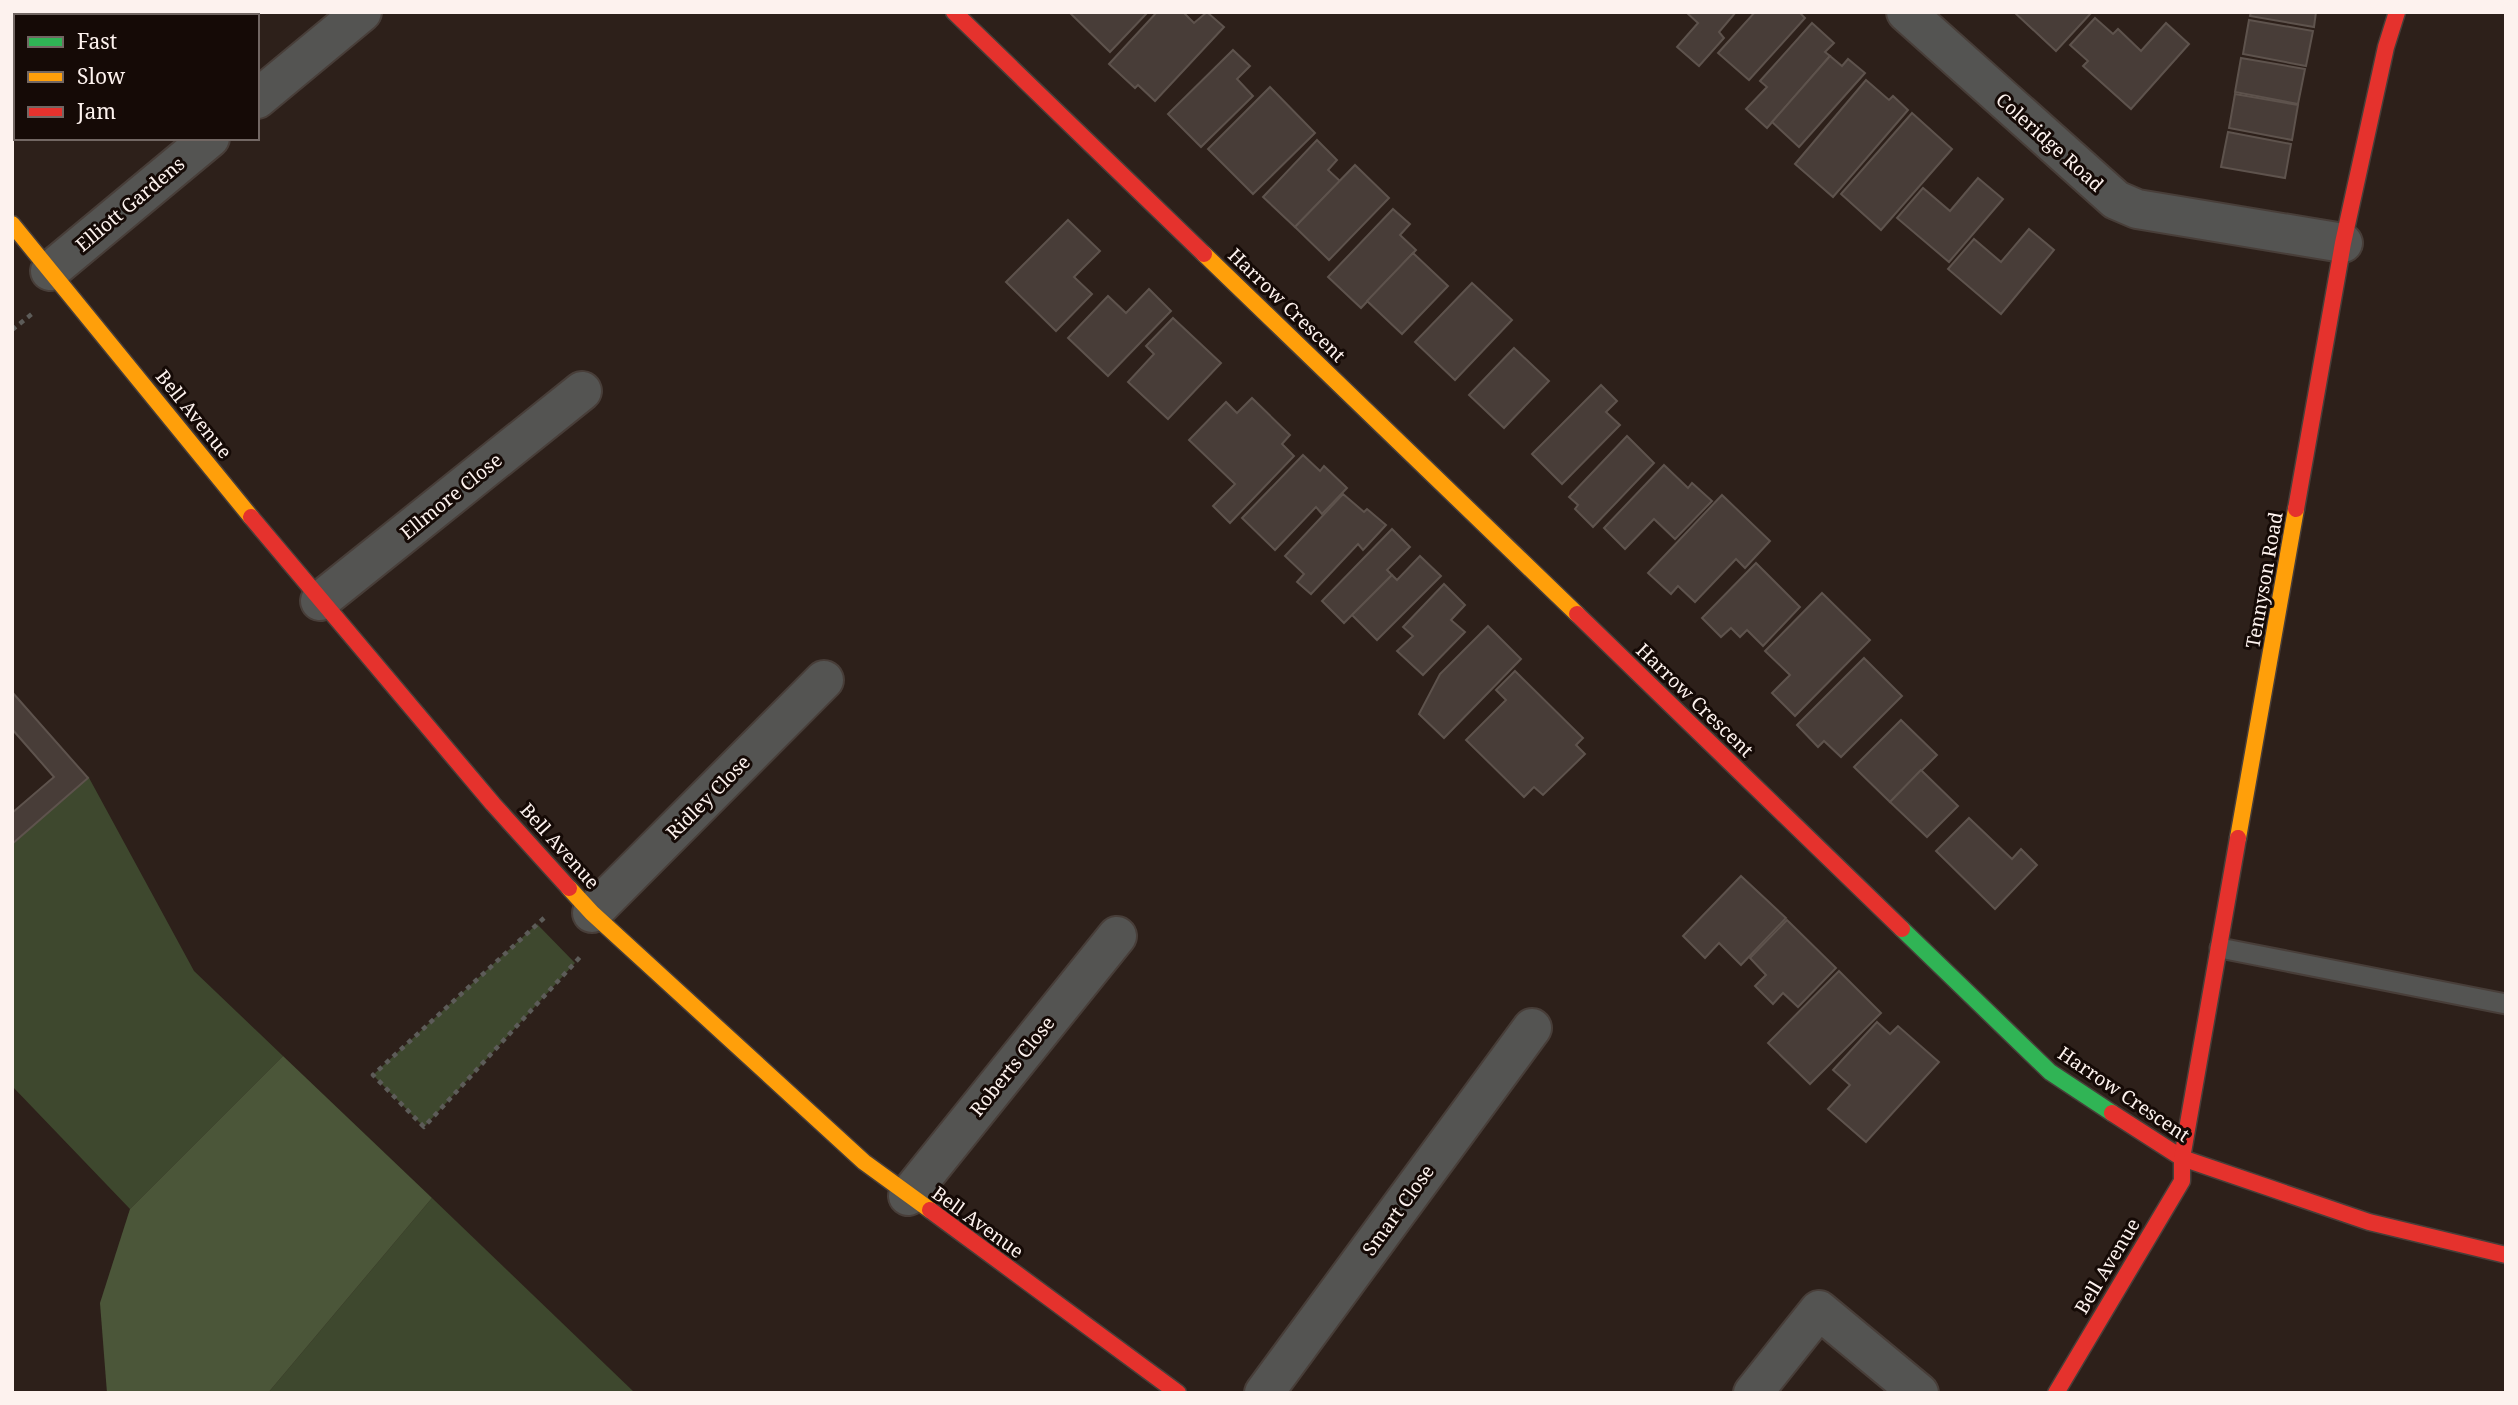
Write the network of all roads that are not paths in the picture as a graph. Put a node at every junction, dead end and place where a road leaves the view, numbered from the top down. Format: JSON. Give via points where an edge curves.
{"nodes":[{"id":1,"x":362,"y":12,"type":"edge"},
{"id":2,"x":954,"y":12,"type":"edge"},
{"id":3,"x":1906,"y":12,"type":"edge"},
{"id":4,"x":2389,"y":17,"type":"edge"},
{"id":5,"x":259,"y":97,"type":"edge"},
{"id":6,"x":208,"y":140,"type":"edge"},
{"id":7,"x":12,"y":224,"type":"edge"},
{"id":8,"x":2343,"y":243,"type":"junction"},
{"id":9,"x":50,"y":271,"type":"junction"},
{"id":10,"x":582,"y":391,"type":"dead end"},
{"id":11,"x":320,"y":601,"type":"junction"},
{"id":12,"x":824,"y":680,"type":"dead end"},
{"id":13,"x":591,"y":911,"type":"junction"},
{"id":14,"x":1117,"y":936,"type":"dead end"},
{"id":15,"x":2220,"y":948,"type":"junction"},
{"id":16,"x":2506,"y":1004,"type":"edge"},
{"id":17,"x":1532,"y":1028,"type":"dead end"},
{"id":18,"x":2182,"y":1158,"type":"junction"},
{"id":19,"x":908,"y":1196,"type":"junction"},
{"id":20,"x":2506,"y":1255,"type":"edge"},
{"id":21,"x":1178,"y":1393,"type":"edge"},
{"id":22,"x":1264,"y":1393,"type":"edge"},
{"id":23,"x":1753,"y":1393,"type":"edge"},
{"id":24,"x":1919,"y":1393,"type":"edge"},
{"id":25,"x":2056,"y":1393,"type":"edge"}],
"edges":[{"from":1,"to":5,"type":"street"},
{"from":2,"to":18,"type":"street","name":"Harrow Crescent","via":[[2050,1072]]},
{"from":3,"to":8,"type":"street","name":"Coleridge Road","via":[[2116,200],[2137,209]]},
{"from":4,"to":8,"type":"street","name":"Tennyson Road"},
{"from":6,"to":9,"type":"street","name":"Elliott Gardens"},
{"from":7,"to":9,"type":"street","name":"Bell Avenue"},
{"from":8,"to":15,"type":"street","name":"Tennyson Road"},
{"from":9,"to":11,"type":"street","name":"Bell Avenue"},
{"from":10,"to":11,"type":"street","name":"Ellmore Close"},
{"from":11,"to":13,"type":"street","name":"Bell Avenue"},
{"from":12,"to":13,"type":"street","name":"Ridley Close"},
{"from":13,"to":19,"type":"street","name":"Bell Avenue","via":[[756,1066]]},
{"from":14,"to":19,"type":"street","name":"Roberts Close"},
{"from":15,"to":16,"type":"lane"},
{"from":15,"to":18,"type":"street","name":"Tennyson Road"},
{"from":17,"to":22,"type":"street","name":"Smart Close"},
{"from":18,"to":20,"type":"street","name":"Harrow Crescent","via":[[2370,1222]]},
{"from":18,"to":25,"type":"street","name":"Bell Avenue","via":[[2182,1181]]},
{"from":19,"to":21,"type":"street","name":"Bell Avenue"},
{"from":23,"to":24,"type":"street","via":[[1819,1310]]}]}
